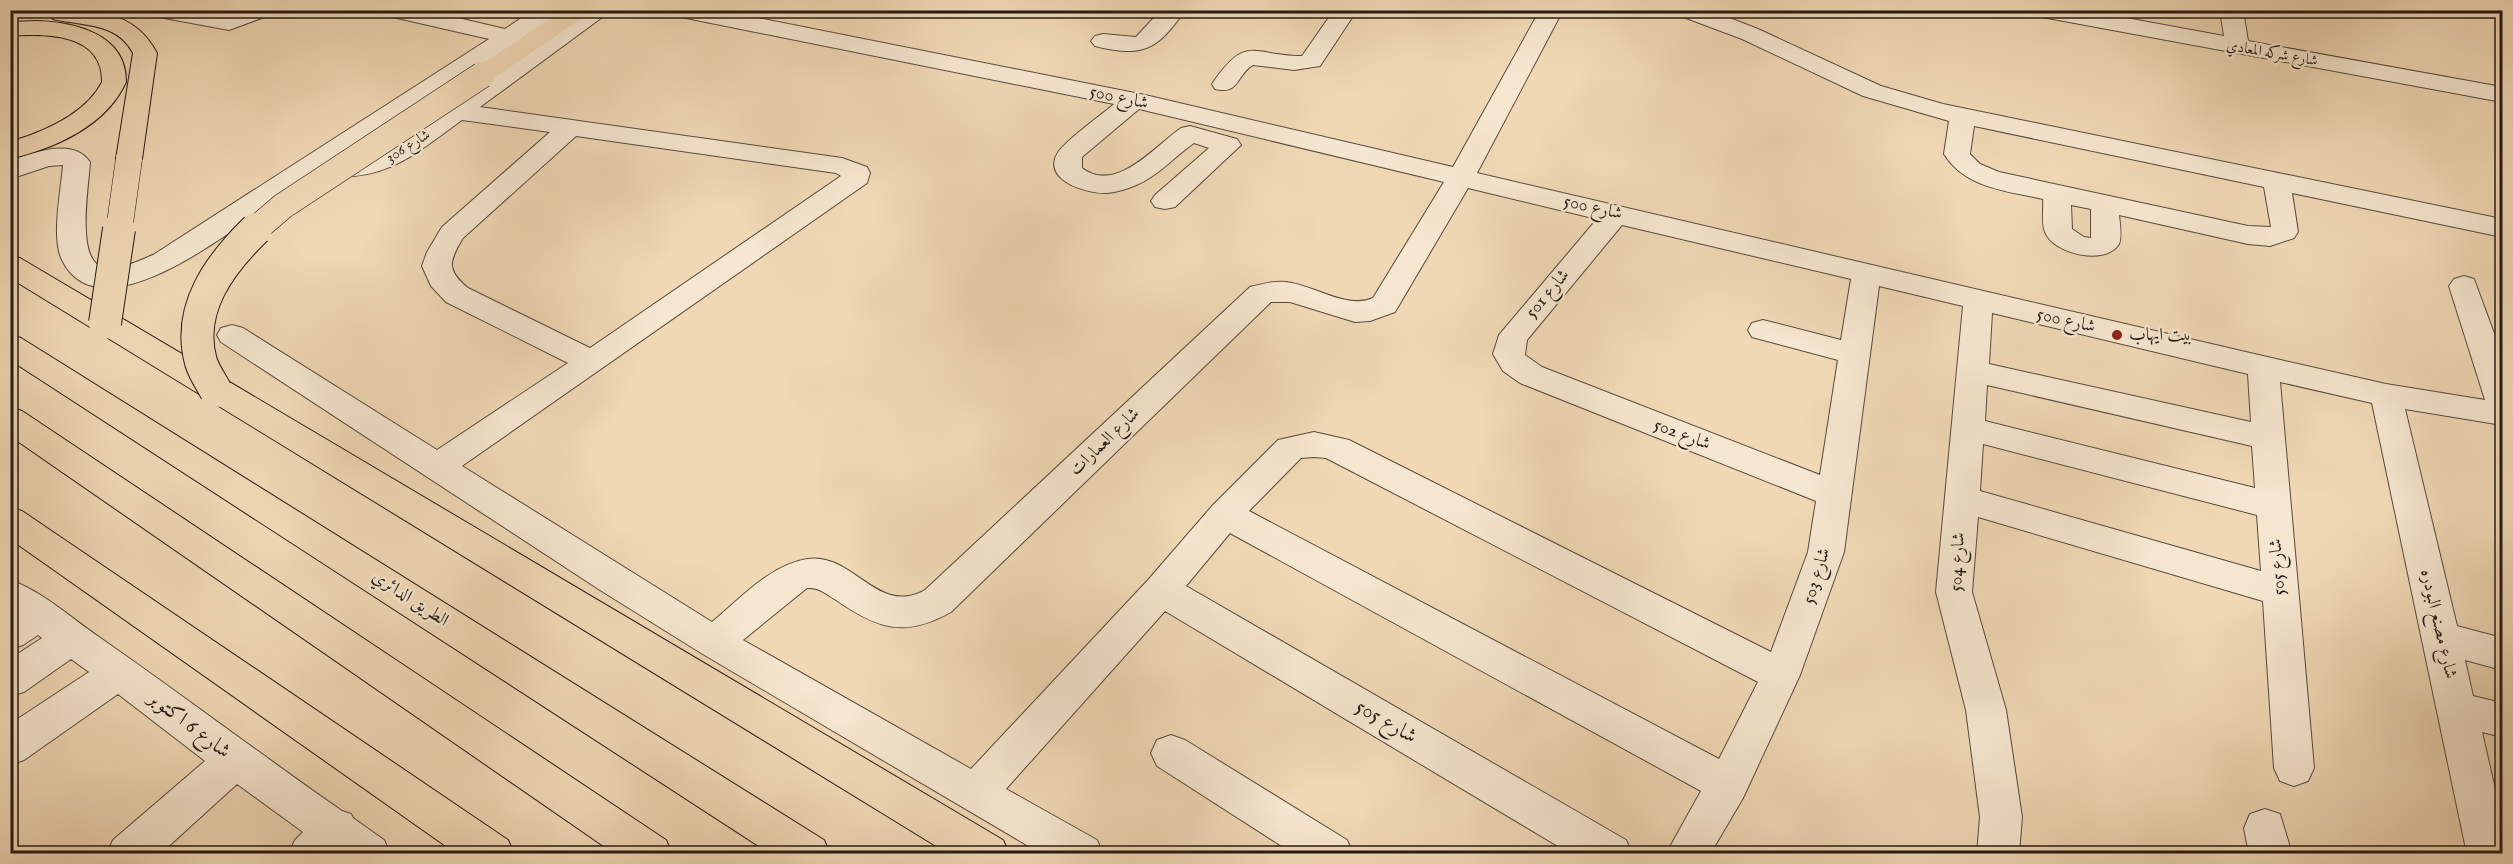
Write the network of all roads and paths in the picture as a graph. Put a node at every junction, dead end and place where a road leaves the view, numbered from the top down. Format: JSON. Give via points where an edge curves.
{"nodes":[{"id":1,"x":34,"y":10,"type":"edge"},
{"id":2,"x":159,"y":10,"type":"edge"},
{"id":3,"x":262,"y":10,"type":"edge"},
{"id":4,"x":392,"y":10,"type":"edge"},
{"id":5,"x":550,"y":10,"type":"edge"},
{"id":6,"x":579,"y":10,"type":"edge"},
{"id":7,"x":601,"y":10,"type":"edge"},
{"id":8,"x":681,"y":10,"type":"edge"},
{"id":9,"x":1174,"y":10,"type":"edge"},
{"id":10,"x":1346,"y":10,"type":"edge"},
{"id":11,"x":1686,"y":10,"type":"edge"},
{"id":12,"x":2042,"y":10,"type":"edge"},
{"id":13,"x":2118,"y":10,"type":"edge"},
{"id":14,"x":1548,"y":12,"type":"edge"},
{"id":15,"x":226,"y":17,"type":"edge"},
{"id":16,"x":2191,"y":26,"type":"junction"},
{"id":17,"x":10,"y":29,"type":"edge"},
{"id":18,"x":2234,"y":29,"type":"edge"},
{"id":19,"x":509,"y":37,"type":"junction"},
{"id":20,"x":1103,"y":41,"type":"dead end"},
{"id":21,"x":2502,"y":79,"type":"edge"},
{"id":22,"x":1224,"y":84,"type":"dead end"},
{"id":23,"x":2502,"y":95,"type":"edge"},
{"id":24,"x":1134,"y":101,"type":"junction"},
{"id":25,"x":460,"y":112,"type":"junction"},
{"id":26,"x":1963,"y":116,"type":"junction"},
{"id":27,"x":570,"y":128,"type":"junction"},
{"id":28,"x":10,"y":151,"type":"edge"},
{"id":29,"x":315,"y":165,"type":"junction"},
{"id":30,"x":10,"y":171,"type":"edge"},
{"id":31,"x":1461,"y":177,"type":"junction"},
{"id":32,"x":2276,"y":181,"type":"junction"},
{"id":33,"x":2057,"y":193,"type":"junction"},
{"id":34,"x":1165,"y":201,"type":"dead end"},
{"id":35,"x":2105,"y":203,"type":"junction"},
{"id":36,"x":1616,"y":214,"type":"junction"},
{"id":37,"x":2502,"y":228,"type":"edge"},
{"id":38,"x":10,"y":265,"type":"edge"},
{"id":39,"x":1866,"y":274,"type":"junction"},
{"id":40,"x":2464,"y":286,"type":"dead end"},
{"id":41,"x":1978,"y":301,"type":"junction"},
{"id":42,"x":105,"y":323,"type":"junction"},
{"id":43,"x":1763,"y":330,"type":"dead end"},
{"id":44,"x":232,"y":335,"type":"dead end"},
{"id":45,"x":10,"y":345,"type":"edge"},
{"id":46,"x":1854,"y":354,"type":"junction"},
{"id":47,"x":592,"y":362,"type":"junction"},
{"id":48,"x":2263,"y":367,"type":"junction"},
{"id":49,"x":1972,"y":371,"type":"junction"},
{"id":50,"x":1531,"y":375,"type":"joint"},
{"id":51,"x":216,"y":391,"type":"junction"},
{"id":52,"x":2386,"y":395,"type":"junction"},
{"id":53,"x":2502,"y":401,"type":"edge"},
{"id":54,"x":2502,"y":414,"type":"edge"},
{"id":55,"x":10,"y":419,"type":"edge"},
{"id":56,"x":1967,"y":428,"type":"junction"},
{"id":57,"x":2268,"y":438,"type":"junction"},
{"id":58,"x":437,"y":467,"type":"junction"},
{"id":59,"x":1834,"y":494,"type":"junction"},
{"id":60,"x":1962,"y":499,"type":"junction"},
{"id":61,"x":2273,"y":506,"type":"junction"},
{"id":62,"x":1225,"y":514,"type":"junction"},
{"id":63,"x":10,"y":520,"type":"edge"},
{"id":64,"x":1161,"y":590,"type":"junction"},
{"id":65,"x":2280,"y":591,"type":"junction"},
{"id":66,"x":20,"y":614,"type":"edge"},
{"id":67,"x":72,"y":638,"type":"junction"},
{"id":68,"x":2442,"y":638,"type":"junction"},
{"id":69,"x":714,"y":642,"type":"junction"},
{"id":70,"x":2502,"y":654,"type":"edge"},
{"id":71,"x":119,"y":672,"type":"junction"},
{"id":72,"x":1781,"y":675,"type":"junction"},
{"id":73,"x":10,"y":680,"type":"edge"},
{"id":74,"x":2458,"y":709,"type":"junction"},
{"id":75,"x":2502,"y":720,"type":"edge"},
{"id":76,"x":10,"y":747,"type":"edge"},
{"id":77,"x":1171,"y":753,"type":"dead end"},
{"id":78,"x":235,"y":760,"type":"junction"},
{"id":79,"x":2294,"y":768,"type":"dead end"},
{"id":80,"x":1728,"y":785,"type":"junction"},
{"id":81,"x":975,"y":794,"type":"junction"},
{"id":82,"x":323,"y":841,"type":"edge"},
{"id":83,"x":2493,"y":844,"type":"edge"},
{"id":84,"x":128,"y":854,"type":"edge"},
{"id":85,"x":369,"y":854,"type":"edge"},
{"id":86,"x":493,"y":854,"type":"edge"},
{"id":87,"x":651,"y":854,"type":"edge"},
{"id":88,"x":809,"y":854,"type":"edge"},
{"id":89,"x":988,"y":854,"type":"edge"},
{"id":90,"x":1082,"y":854,"type":"edge"},
{"id":91,"x":1332,"y":854,"type":"edge"},
{"id":92,"x":1611,"y":854,"type":"edge"},
{"id":93,"x":1688,"y":854,"type":"edge"},
{"id":94,"x":1998,"y":854,"type":"edge"}],
"edges":[{"from":1,"to":42,"type":"highway","bridge":true,"via":[[110,22],[137,38],[144,53]]},
{"from":2,"to":15,"type":"street","via":[[201,18]]},
{"from":3,"to":15,"type":"street"},
{"from":4,"to":19,"type":"street"},
{"from":5,"to":19,"type":"street","name":"شارع 306"},
{"from":6,"to":51,"type":"highway","bridge":true,"via":[[283,206],[246,238],[218,273],[200,308],[196,326],[199,360]]},
{"from":7,"to":25,"type":"street","name":"شارع 306"},
{"from":8,"to":24,"type":"street","name":"شارع 500"},
{"from":9,"to":20,"type":"street","via":[[1139,46]]},
{"from":10,"to":22,"type":"street","via":[[1311,62],[1295,65],[1247,59]]},
{"from":11,"to":26,"type":"street","via":[[1750,34],[1872,91]]},
{"from":12,"to":16,"type":"street","name":"شارع شركه المعادي"},
{"from":13,"to":16,"type":"street","name":"شارع شركه المعادي"},
{"from":14,"to":31,"type":"street","name":"شارع العمارات"},
{"from":16,"to":18,"type":"street","name":"شارع شركه المعادي"},
{"from":17,"to":28,"type":"highway","via":[[45,27],[88,39],[105,51],[114,81],[105,98],[84,116],[54,134]]},
{"from":18,"to":21,"type":"street","name":"شارع شركه المعادي"},
{"from":18,"to":23,"type":"street","name":"شارع شركه المعادي"},
{"from":19,"to":29,"type":"street","name":"شارع 306"},
{"from":24,"to":31,"type":"street","name":"شارع 500"},
{"from":24,"to":34,"type":"street","via":[[1070,154],[1068,169],[1074,176],[1095,184],[1122,182],[1134,178],[1190,134],[1228,145]]},
{"from":25,"to":27,"type":"street"},
{"from":25,"to":29,"type":"street","name":"شارع 306","via":[[379,164],[342,172]]},
{"from":26,"to":32,"type":"street"},
{"from":26,"to":33,"type":"street","via":[[1957,154],[1968,168],[1990,179]]},
{"from":27,"to":47,"type":"street","via":[[452,233],[436,266],[440,282],[457,295]]},
{"from":27,"to":47,"type":"street","via":[[842,166],[852,169],[857,177]]},
{"from":29,"to":30,"type":"street","via":[[163,262],[130,274],[98,278],[78,262],[73,250],[76,162],[66,157],[50,157]]},
{"from":31,"to":36,"type":"street","name":"شارع 500"},
{"from":31,"to":69,"type":"street","name":"شارع العمارات","via":[[1384,305],[1361,313],[1279,290],[1261,294],[925,610],[895,615],[826,575],[808,573],[789,580]]},
{"from":32,"to":35,"type":"street","via":[[2285,227],[2284,232],[2270,237]]},
{"from":32,"to":37,"type":"street"},
{"from":33,"to":35,"type":"street"},
{"from":33,"to":35,"type":"street","via":[[2058,231],[2082,246],[2106,242]]},
{"from":36,"to":39,"type":"street","name":"شارع 500"},
{"from":36,"to":50,"type":"street","name":"شارع 501","via":[[1508,345],[1513,362]]},
{"from":38,"to":42,"type":"highway"},
{"from":39,"to":41,"type":"street","name":"شارع 500"},
{"from":39,"to":46,"type":"street","name":"شارع 503"},
{"from":40,"to":53,"type":"street"},
{"from":41,"to":48,"type":"street","name":"شارع 500"},
{"from":41,"to":49,"type":"street","name":"شارع 504"},
{"from":42,"to":51,"type":"highway"},
{"from":43,"to":46,"type":"street"},
{"from":44,"to":58,"type":"street"},
{"from":45,"to":88,"type":"highway","name":"الطريق الدائري"},
{"from":46,"to":59,"type":"street","name":"شارع 503"},
{"from":47,"to":58,"type":"street"},
{"from":48,"to":52,"type":"street","name":"شارع 500"},
{"from":48,"to":57,"type":"street","name":"شارع 505"},
{"from":49,"to":56,"type":"street","name":"شارع 504"},
{"from":49,"to":57,"type":"street"},
{"from":50,"to":59,"type":"street","name":"شارع 502"},
{"from":51,"to":89,"type":"highway"},
{"from":52,"to":54,"type":"street","name":"شارع 500"},
{"from":52,"to":68,"type":"street","name":"شارع مصنع البودره"},
{"from":55,"to":87,"type":"highway"},
{"from":56,"to":60,"type":"street","name":"شارع 504"},
{"from":56,"to":61,"type":"street"},
{"from":57,"to":61,"type":"street","name":"شارع 505"},
{"from":58,"to":69,"type":"street"},
{"from":59,"to":72,"type":"street","name":"شارع 503","via":[[1826,552]]},
{"from":60,"to":65,"type":"street"},
{"from":60,"to":94,"type":"street","name":"شارع 504","via":[[1954,592],[1986,710],[2001,817]]},
{"from":61,"to":65,"type":"street","name":"شارع 505"},
{"from":62,"to":64,"type":"street"},
{"from":62,"to":72,"type":"street","via":[[1290,449],[1320,443]]},
{"from":62,"to":80,"type":"street"},
{"from":63,"to":86,"type":"highway"},
{"from":64,"to":81,"type":"street"},
{"from":64,"to":92,"type":"street","name":"شارع 505"},
{"from":65,"to":79,"type":"street","name":"شارع 505"},
{"from":66,"to":67,"type":"street","name":"شارع 6 اكتوبر"},
{"from":67,"to":71,"type":"street","name":"شارع 6 اكتوبر"},
{"from":67,"to":73,"type":"street"},
{"from":68,"to":70,"type":"street"},
{"from":68,"to":74,"type":"street","name":"شارع مصنع البودره"},
{"from":69,"to":81,"type":"street"},
{"from":71,"to":76,"type":"street"},
{"from":71,"to":78,"type":"street","name":"شارع 6 اكتوبر"},
{"from":72,"to":80,"type":"street","name":"شارع 503"},
{"from":74,"to":75,"type":"street"},
{"from":74,"to":83,"type":"street","name":"شارع مصنع البودره"},
{"from":77,"to":91,"type":"street"},
{"from":78,"to":82,"type":"street","name":"شارع 6 اكتوبر"},
{"from":78,"to":84,"type":"street"},
{"from":80,"to":93,"type":"street","name":"شارع 503"},
{"from":81,"to":90,"type":"street"},
{"from":82,"to":85,"type":"street","name":"شارع 6 اكتوبر"}]}
